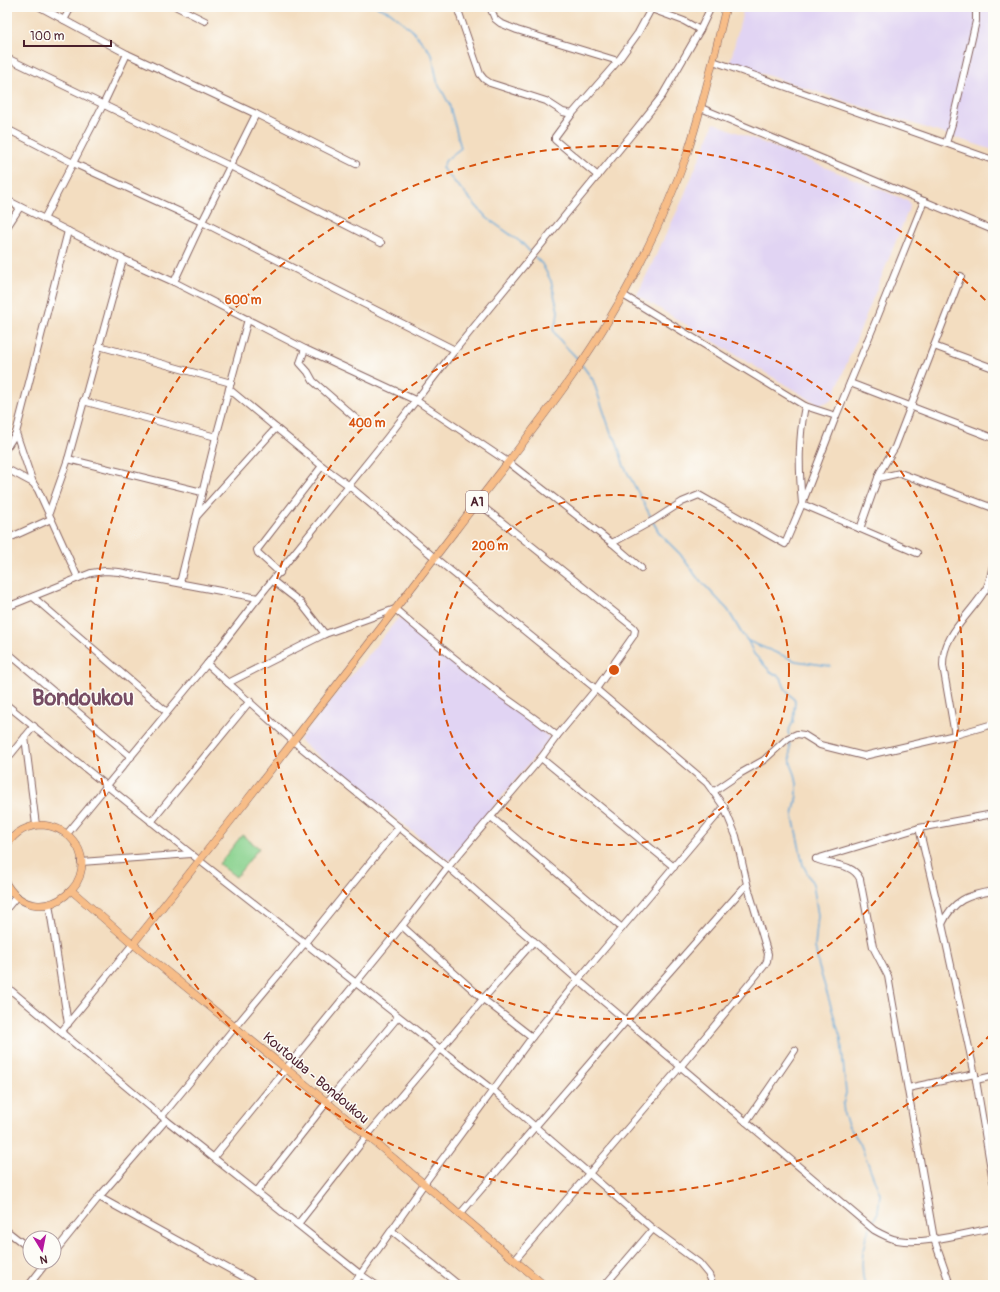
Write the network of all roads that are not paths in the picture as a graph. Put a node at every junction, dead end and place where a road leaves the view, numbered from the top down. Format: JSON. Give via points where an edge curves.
{"nodes":[{"id":1,"x":40,"y":7,"type":"edge"},
{"id":2,"x":71,"y":7,"type":"edge"},
{"id":3,"x":177,"y":7,"type":"edge"},
{"id":4,"x":457,"y":7,"type":"edge"},
{"id":5,"x":490,"y":7,"type":"edge"},
{"id":6,"x":711,"y":7,"type":"edge"},
{"id":7,"x":726,"y":7,"type":"edge"},
{"id":8,"x":976,"y":7,"type":"edge"},
{"id":9,"x":648,"y":8,"type":"edge"},
{"id":10,"x":64,"y":20,"type":"junction"},
{"id":11,"x":205,"y":21,"type":"dead end"},
{"id":12,"x":700,"y":30,"type":"junction"},
{"id":13,"x":127,"y":54,"type":"junction"},
{"id":14,"x":7,"y":58,"type":"edge"},
{"id":15,"x":618,"y":61,"type":"junction"},
{"id":16,"x":713,"y":61,"type":"junction"},
{"id":17,"x":103,"y":105,"type":"junction"},
{"id":18,"x":701,"y":108,"type":"junction"},
{"id":19,"x":256,"y":114,"type":"junction"},
{"id":20,"x":572,"y":114,"type":"junction"},
{"id":21,"x":7,"y":129,"type":"edge"},
{"id":22,"x":946,"y":143,"type":"junction"},
{"id":23,"x":993,"y":160,"type":"edge"},
{"id":24,"x":73,"y":163,"type":"junction"},
{"id":25,"x":356,"y":164,"type":"dead end"},
{"id":26,"x":230,"y":166,"type":"junction"},
{"id":27,"x":598,"y":176,"type":"junction"},
{"id":28,"x":7,"y":200,"type":"edge"},
{"id":29,"x":924,"y":201,"type":"junction"},
{"id":30,"x":20,"y":207,"type":"junction"},
{"id":31,"x":44,"y":219,"type":"junction"},
{"id":32,"x":202,"y":222,"type":"junction"},
{"id":33,"x":7,"y":227,"type":"edge"},
{"id":34,"x":993,"y":230,"type":"edge"},
{"id":35,"x":68,"y":231,"type":"junction"},
{"id":36,"x":381,"y":243,"type":"dead end"},
{"id":37,"x":123,"y":259,"type":"junction"},
{"id":38,"x":961,"y":276,"type":"dead end"},
{"id":39,"x":174,"y":282,"type":"junction"},
{"id":40,"x":623,"y":295,"type":"junction"},
{"id":41,"x":248,"y":319,"type":"junction"},
{"id":42,"x":98,"y":346,"type":"junction"},
{"id":43,"x":934,"y":346,"type":"junction"},
{"id":44,"x":305,"y":349,"type":"junction"},
{"id":45,"x":455,"y":350,"type":"junction"},
{"id":46,"x":993,"y":368,"type":"edge"},
{"id":47,"x":850,"y":383,"type":"junction"},
{"id":48,"x":230,"y":386,"type":"junction"},
{"id":49,"x":83,"y":401,"type":"junction"},
{"id":50,"x":417,"y":401,"type":"junction"},
{"id":51,"x":805,"y":406,"type":"junction"},
{"id":52,"x":910,"y":406,"type":"junction"},
{"id":53,"x":836,"y":416,"type":"junction"},
{"id":54,"x":360,"y":422,"type":"dead end"},
{"id":55,"x":276,"y":428,"type":"junction"},
{"id":56,"x":16,"y":433,"type":"junction"},
{"id":57,"x":216,"y":437,"type":"junction"},
{"id":58,"x":993,"y":438,"type":"edge"},
{"id":59,"x":7,"y":447,"type":"edge"},
{"id":60,"x":68,"y":459,"type":"junction"},
{"id":61,"x":508,"y":462,"type":"junction"},
{"id":62,"x":322,"y":466,"type":"junction"},
{"id":63,"x":7,"y":469,"type":"edge"},
{"id":64,"x":878,"y":478,"type":"junction"},
{"id":65,"x":33,"y":483,"type":"junction"},
{"id":66,"x":348,"y":485,"type":"junction"},
{"id":67,"x":202,"y":492,"type":"junction"},
{"id":68,"x":477,"y":502,"type":"junction"},
{"id":69,"x":802,"y":504,"type":"junction"},
{"id":70,"x":993,"y":508,"type":"edge"},
{"id":71,"x":50,"y":516,"type":"junction"},
{"id":72,"x":196,"y":518,"type":"junction"},
{"id":73,"x":860,"y":529,"type":"junction"},
{"id":74,"x":7,"y":538,"type":"edge"},
{"id":75,"x":612,"y":543,"type":"junction"},
{"id":76,"x":917,"y":553,"type":"dead end"},
{"id":77,"x":434,"y":558,"type":"junction"},
{"id":78,"x":993,"y":566,"type":"edge"},
{"id":79,"x":640,"y":568,"type":"dead end"},
{"id":80,"x":280,"y":573,"type":"junction"},
{"id":81,"x":78,"y":578,"type":"junction"},
{"id":82,"x":273,"y":581,"type":"junction"},
{"id":83,"x":180,"y":583,"type":"junction"},
{"id":84,"x":990,"y":586,"type":"edge"},
{"id":85,"x":33,"y":597,"type":"junction"},
{"id":86,"x":258,"y":598,"type":"junction"},
{"id":87,"x":7,"y":607,"type":"edge"},
{"id":88,"x":395,"y":609,"type":"junction"},
{"id":89,"x":325,"y":634,"type":"junction"},
{"id":90,"x":7,"y":652,"type":"edge"},
{"id":91,"x":207,"y":664,"type":"junction"},
{"id":92,"x":228,"y":683,"type":"junction"},
{"id":93,"x":596,"y":689,"type":"junction"},
{"id":94,"x":250,"y":701,"type":"junction"},
{"id":95,"x":7,"y":705,"type":"edge"},
{"id":96,"x":167,"y":712,"type":"junction"},
{"id":97,"x":993,"y":724,"type":"edge"},
{"id":98,"x":34,"y":726,"type":"junction"},
{"id":99,"x":955,"y":735,"type":"junction"},
{"id":100,"x":557,"y":736,"type":"junction"},
{"id":101,"x":25,"y":737,"type":"junction"},
{"id":102,"x":294,"y":741,"type":"junction"},
{"id":103,"x":131,"y":757,"type":"junction"},
{"id":104,"x":541,"y":758,"type":"junction"},
{"id":105,"x":7,"y":759,"type":"edge"},
{"id":106,"x":108,"y":786,"type":"junction"},
{"id":107,"x":713,"y":792,"type":"junction"},
{"id":108,"x":724,"y":807,"type":"junction"},
{"id":109,"x":993,"y":814,"type":"edge"},
{"id":110,"x":491,"y":817,"type":"junction"},
{"id":111,"x":151,"y":822,"type":"junction"},
{"id":112,"x":36,"y":826,"type":"junction"},
{"id":113,"x":399,"y":827,"type":"junction"},
{"id":114,"x":919,"y":828,"type":"junction"},
{"id":115,"x":67,"y":834,"type":"junction"},
{"id":116,"x":8,"y":842,"type":"edge"},
{"id":117,"x":191,"y":854,"type":"junction"},
{"id":118,"x":81,"y":862,"type":"junction"},
{"id":119,"x":200,"y":862,"type":"junction"},
{"id":120,"x":448,"y":867,"type":"junction"},
{"id":121,"x":674,"y":867,"type":"junction"},
{"id":122,"x":747,"y":884,"type":"junction"},
{"id":123,"x":7,"y":886,"type":"edge"},
{"id":124,"x":72,"y":891,"type":"junction"},
{"id":125,"x":993,"y":891,"type":"edge"},
{"id":126,"x":17,"y":896,"type":"junction"},
{"id":127,"x":48,"y":904,"type":"junction"},
{"id":128,"x":7,"y":908,"type":"edge"},
{"id":129,"x":942,"y":924,"type":"junction"},
{"id":130,"x":402,"y":926,"type":"junction"},
{"id":131,"x":622,"y":928,"type":"junction"},
{"id":132,"x":534,"y":941,"type":"junction"},
{"id":133,"x":132,"y":944,"type":"junction"},
{"id":134,"x":304,"y":944,"type":"junction"},
{"id":135,"x":578,"y":980,"type":"junction"},
{"id":136,"x":355,"y":984,"type":"junction"},
{"id":137,"x":7,"y":987,"type":"edge"},
{"id":138,"x":483,"y":999,"type":"junction"},
{"id":139,"x":398,"y":1017,"type":"junction"},
{"id":140,"x":626,"y":1020,"type":"junction"},
{"id":141,"x":68,"y":1024,"type":"junction"},
{"id":142,"x":235,"y":1027,"type":"junction"},
{"id":143,"x":61,"y":1032,"type":"junction"},
{"id":144,"x":532,"y":1037,"type":"junction"},
{"id":145,"x":441,"y":1050,"type":"junction"},
{"id":146,"x":795,"y":1050,"type":"dead end"},
{"id":147,"x":681,"y":1066,"type":"junction"},
{"id":148,"x":286,"y":1069,"type":"junction"},
{"id":149,"x":993,"y":1076,"type":"edge"},
{"id":150,"x":976,"y":1077,"type":"junction"},
{"id":151,"x":908,"y":1088,"type":"junction"},
{"id":152,"x":494,"y":1091,"type":"junction"},
{"id":153,"x":327,"y":1102,"type":"junction"},
{"id":154,"x":164,"y":1118,"type":"junction"},
{"id":155,"x":746,"y":1122,"type":"junction"},
{"id":156,"x":535,"y":1128,"type":"junction"},
{"id":157,"x":366,"y":1137,"type":"junction"},
{"id":158,"x":991,"y":1154,"type":"edge"},
{"id":159,"x":214,"y":1157,"type":"junction"},
{"id":160,"x":589,"y":1172,"type":"junction"},
{"id":161,"x":993,"y":1182,"type":"edge"},
{"id":162,"x":424,"y":1184,"type":"junction"},
{"id":163,"x":257,"y":1191,"type":"junction"},
{"id":164,"x":99,"y":1197,"type":"junction"},
{"id":165,"x":460,"y":1214,"type":"junction"},
{"id":166,"x":298,"y":1224,"type":"junction"},
{"id":167,"x":993,"y":1228,"type":"edge"},
{"id":168,"x":653,"y":1229,"type":"junction"},
{"id":169,"x":7,"y":1230,"type":"edge"},
{"id":170,"x":391,"y":1230,"type":"junction"},
{"id":171,"x":934,"y":1239,"type":"junction"},
{"id":172,"x":22,"y":1242,"type":"edge"},
{"id":173,"x":62,"y":1243,"type":"edge"},
{"id":174,"x":515,"y":1260,"type":"junction"},
{"id":175,"x":41,"y":1270,"type":"edge"},
{"id":176,"x":360,"y":1274,"type":"junction"},
{"id":177,"x":29,"y":1285,"type":"edge"},
{"id":178,"x":258,"y":1285,"type":"edge"},
{"id":179,"x":353,"y":1285,"type":"edge"},
{"id":180,"x":376,"y":1285,"type":"edge"},
{"id":181,"x":459,"y":1285,"type":"edge"},
{"id":182,"x":544,"y":1285,"type":"edge"},
{"id":183,"x":605,"y":1285,"type":"edge"},
{"id":184,"x":713,"y":1285,"type":"edge"},
{"id":185,"x":950,"y":1285,"type":"edge"}],
"edges":[{"from":1,"to":10,"type":"street"},
{"from":2,"to":10,"type":"street"},
{"from":3,"to":11,"type":"street"},
{"from":4,"to":20,"type":"street","via":[[484,79]]},
{"from":5,"to":15,"type":"street","via":[[495,19],[500,23]]},
{"from":6,"to":12,"type":"street"},
{"from":7,"to":16,"type":"main road","number":"A1"},
{"from":8,"to":22,"type":"street","via":[[976,21]]},
{"from":9,"to":12,"type":"street","via":[[684,21]]},
{"from":9,"to":15,"type":"street","via":[[638,33]]},
{"from":10,"to":13,"type":"street"},
{"from":12,"to":27,"type":"street","via":[[662,96]]},
{"from":13,"to":17,"type":"street"},
{"from":13,"to":19,"type":"street"},
{"from":14,"to":17,"type":"street"},
{"from":15,"to":20,"type":"street"},
{"from":16,"to":18,"type":"main road","number":"A1"},
{"from":16,"to":22,"type":"street"},
{"from":17,"to":24,"type":"street"},
{"from":17,"to":26,"type":"street"},
{"from":18,"to":29,"type":"street"},
{"from":18,"to":40,"type":"main road","number":"A1","via":[[671,195]]},
{"from":19,"to":25,"type":"street"},
{"from":19,"to":26,"type":"street"},
{"from":20,"to":27,"type":"street","via":[[555,140]]},
{"from":21,"to":24,"type":"street"},
{"from":22,"to":23,"type":"street"},
{"from":24,"to":31,"type":"street"},
{"from":24,"to":32,"type":"street"},
{"from":26,"to":32,"type":"street"},
{"from":26,"to":36,"type":"street"},
{"from":27,"to":45,"type":"street"},
{"from":28,"to":30,"type":"street"},
{"from":29,"to":34,"type":"street"},
{"from":29,"to":47,"type":"street"},
{"from":30,"to":31,"type":"street"},
{"from":30,"to":33,"type":"street"},
{"from":31,"to":35,"type":"street"},
{"from":32,"to":39,"type":"street"},
{"from":32,"to":45,"type":"street"},
{"from":35,"to":37,"type":"street"},
{"from":35,"to":56,"type":"street"},
{"from":37,"to":39,"type":"street"},
{"from":37,"to":42,"type":"street"},
{"from":38,"to":43,"type":"street"},
{"from":39,"to":41,"type":"street"},
{"from":40,"to":51,"type":"street"},
{"from":40,"to":61,"type":"main road","number":"A1","via":[[578,368]]},
{"from":41,"to":44,"type":"street"},
{"from":41,"to":48,"type":"street"},
{"from":42,"to":48,"type":"street"},
{"from":42,"to":49,"type":"street"},
{"from":43,"to":46,"type":"street"},
{"from":43,"to":52,"type":"street"},
{"from":44,"to":50,"type":"street"},
{"from":44,"to":54,"type":"street","via":[[300,363],[313,381]]},
{"from":45,"to":50,"type":"street"},
{"from":47,"to":52,"type":"street"},
{"from":47,"to":53,"type":"street"},
{"from":48,"to":55,"type":"street"},
{"from":48,"to":57,"type":"street"},
{"from":49,"to":57,"type":"street"},
{"from":49,"to":60,"type":"street"},
{"from":50,"to":61,"type":"street"},
{"from":50,"to":66,"type":"street"},
{"from":51,"to":53,"type":"street"},
{"from":51,"to":69,"type":"street","via":[[799,446]]},
{"from":52,"to":58,"type":"street"},
{"from":52,"to":64,"type":"street","via":[[895,447]]},
{"from":53,"to":69,"type":"street"},
{"from":55,"to":62,"type":"street"},
{"from":55,"to":72,"type":"street"},
{"from":56,"to":59,"type":"street"},
{"from":56,"to":65,"type":"street"},
{"from":57,"to":67,"type":"street"},
{"from":60,"to":67,"type":"street"},
{"from":60,"to":71,"type":"street"},
{"from":61,"to":68,"type":"main road","number":"A1"},
{"from":61,"to":75,"type":"street"},
{"from":62,"to":66,"type":"street"},
{"from":62,"to":80,"type":"street","via":[[257,550]]},
{"from":63,"to":65,"type":"street"},
{"from":64,"to":70,"type":"street","via":[[900,474]]},
{"from":64,"to":73,"type":"street"},
{"from":65,"to":71,"type":"street"},
{"from":66,"to":77,"type":"street"},
{"from":66,"to":80,"type":"street"},
{"from":67,"to":72,"type":"street"},
{"from":68,"to":77,"type":"main road","number":"A1"},
{"from":68,"to":93,"type":"street","via":[[635,630]]},
{"from":69,"to":73,"type":"street"},
{"from":69,"to":75,"type":"street","via":[[785,544],[699,495],[682,502]]},
{"from":71,"to":74,"type":"street"},
{"from":71,"to":81,"type":"street"},
{"from":72,"to":83,"type":"street"},
{"from":73,"to":76,"type":"street"},
{"from":75,"to":79,"type":"street"},
{"from":77,"to":88,"type":"main road","number":"A1"},
{"from":77,"to":93,"type":"street"},
{"from":78,"to":84,"type":"street"},
{"from":80,"to":82,"type":"street"},
{"from":81,"to":83,"type":"street","via":[[105,571]]},
{"from":81,"to":85,"type":"street"},
{"from":82,"to":86,"type":"street"},
{"from":82,"to":89,"type":"street","via":[[300,602]]},
{"from":83,"to":86,"type":"street"},
{"from":84,"to":99,"type":"street","via":[[947,643],[943,655]]},
{"from":85,"to":87,"type":"street"},
{"from":85,"to":96,"type":"street"},
{"from":86,"to":91,"type":"street"},
{"from":88,"to":89,"type":"street"},
{"from":88,"to":100,"type":"street","via":[[450,655]]},
{"from":88,"to":102,"type":"main road","number":"A1"},
{"from":89,"to":92,"type":"street"},
{"from":90,"to":103,"type":"street"},
{"from":91,"to":92,"type":"street"},
{"from":91,"to":96,"type":"street"},
{"from":92,"to":94,"type":"street"},
{"from":93,"to":100,"type":"street"},
{"from":93,"to":107,"type":"street","via":[[707,783]]},
{"from":94,"to":102,"type":"street"},
{"from":94,"to":111,"type":"street"},
{"from":95,"to":98,"type":"street"},
{"from":96,"to":103,"type":"street"},
{"from":97,"to":99,"type":"street"},
{"from":98,"to":101,"type":"street"},
{"from":98,"to":106,"type":"street"},
{"from":99,"to":107,"type":"street","via":[[860,756],[820,745],[804,735],[797,734],[788,738],[764,760],[741,772]]},
{"from":100,"to":104,"type":"street"},
{"from":101,"to":105,"type":"street"},
{"from":101,"to":112,"type":"street"},
{"from":102,"to":113,"type":"street"},
{"from":102,"to":119,"type":"main road","number":"A1"},
{"from":103,"to":106,"type":"street"},
{"from":104,"to":110,"type":"street"},
{"from":104,"to":121,"type":"street"},
{"from":106,"to":111,"type":"street"},
{"from":106,"to":115,"type":"street"},
{"from":107,"to":108,"type":"street"},
{"from":108,"to":121,"type":"street"},
{"from":108,"to":122,"type":"street","via":[[736,836]]},
{"from":109,"to":114,"type":"street"},
{"from":110,"to":120,"type":"street"},
{"from":110,"to":131,"type":"street"},
{"from":111,"to":117,"type":"street"},
{"from":112,"to":115,"type":"main road","via":[[53,827]]},
{"from":112,"to":116,"type":"main road","via":[[21,831]]},
{"from":113,"to":120,"type":"street"},
{"from":113,"to":134,"type":"street"},
{"from":114,"to":129,"type":"street"},
{"from":114,"to":151,"type":"street","via":[[816,859],[852,869],[858,874],[873,947],[888,976]]},
{"from":115,"to":118,"type":"main road","via":[[77,847]]},
{"from":117,"to":118,"type":"street"},
{"from":117,"to":119,"type":"street"},
{"from":118,"to":124,"type":"main road","via":[[80,878]]},
{"from":119,"to":133,"type":"main road","number":"A1"},
{"from":119,"to":134,"type":"street"},
{"from":120,"to":130,"type":"street"},
{"from":120,"to":132,"type":"street"},
{"from":121,"to":131,"type":"street"},
{"from":122,"to":140,"type":"street"},
{"from":122,"to":147,"type":"street","via":[[768,954],[767,961]]},
{"from":123,"to":126,"type":"main road"},
{"from":124,"to":127,"type":"main road","via":[[61,900]]},
{"from":124,"to":133,"type":"main road","name":"Koutouba - Bondoukou"},
{"from":125,"to":129,"type":"street","via":[[966,897],[947,913]]},
{"from":126,"to":127,"type":"main road","via":[[32,904]]},
{"from":126,"to":128,"type":"street"},
{"from":127,"to":141,"type":"street"},
{"from":129,"to":150,"type":"street"},
{"from":130,"to":136,"type":"street"},
{"from":130,"to":138,"type":"street"},
{"from":131,"to":135,"type":"street"},
{"from":132,"to":135,"type":"street"},
{"from":132,"to":138,"type":"street"},
{"from":133,"to":141,"type":"street"},
{"from":133,"to":142,"type":"main road","name":"Koutouba - Bondoukou"},
{"from":134,"to":136,"type":"street"},
{"from":134,"to":142,"type":"street"},
{"from":135,"to":140,"type":"street"},
{"from":135,"to":144,"type":"street"},
{"from":136,"to":139,"type":"street"},
{"from":136,"to":148,"type":"street"},
{"from":137,"to":143,"type":"street"},
{"from":138,"to":144,"type":"street"},
{"from":138,"to":145,"type":"street"},
{"from":139,"to":145,"type":"street"},
{"from":139,"to":153,"type":"street"},
{"from":140,"to":147,"type":"street"},
{"from":140,"to":156,"type":"street"},
{"from":141,"to":143,"type":"street"},
{"from":142,"to":148,"type":"main road","name":"Koutouba - Bondoukou"},
{"from":142,"to":154,"type":"street"},
{"from":143,"to":154,"type":"street"},
{"from":144,"to":152,"type":"street"},
{"from":145,"to":152,"type":"street"},
{"from":145,"to":157,"type":"street"},
{"from":146,"to":155,"type":"street"},
{"from":147,"to":155,"type":"street"},
{"from":147,"to":160,"type":"street"},
{"from":148,"to":153,"type":"main road","name":"Koutouba - Bondoukou"},
{"from":148,"to":159,"type":"street"},
{"from":149,"to":150,"type":"street"},
{"from":150,"to":151,"type":"street"},
{"from":150,"to":158,"type":"street"},
{"from":151,"to":171,"type":"street"},
{"from":152,"to":156,"type":"street"},
{"from":152,"to":162,"type":"street"},
{"from":153,"to":157,"type":"main road","name":"Koutouba - Bondoukou"},
{"from":153,"to":163,"type":"street"},
{"from":154,"to":159,"type":"street"},
{"from":154,"to":164,"type":"street"},
{"from":155,"to":171,"type":"street","via":[[885,1237],[897,1240]]},
{"from":156,"to":160,"type":"street"},
{"from":156,"to":165,"type":"street"},
{"from":157,"to":162,"type":"main road","name":"Koutouba - Bondoukou"},
{"from":157,"to":166,"type":"street"},
{"from":158,"to":161,"type":"street"},
{"from":159,"to":163,"type":"street"},
{"from":160,"to":168,"type":"street"},
{"from":160,"to":174,"type":"street"},
{"from":162,"to":165,"type":"main road","name":"Koutouba - Bondoukou"},
{"from":162,"to":170,"type":"street"},
{"from":163,"to":166,"type":"street"},
{"from":164,"to":173,"type":"street"},
{"from":164,"to":178,"type":"street"},
{"from":165,"to":174,"type":"main road","name":"Koutouba - Bondoukou"},
{"from":166,"to":176,"type":"street"},
{"from":167,"to":171,"type":"street"},
{"from":168,"to":183,"type":"street"},
{"from":168,"to":184,"type":"street","via":[[698,1263],[709,1275]]},
{"from":169,"to":172,"type":"street"},
{"from":170,"to":176,"type":"street"},
{"from":170,"to":181,"type":"street"},
{"from":171,"to":185,"type":"street"},
{"from":174,"to":182,"type":"main road","name":"Koutouba - Bondoukou"},
{"from":175,"to":177,"type":"street"},
{"from":176,"to":179,"type":"street"},
{"from":176,"to":180,"type":"street"}]}
